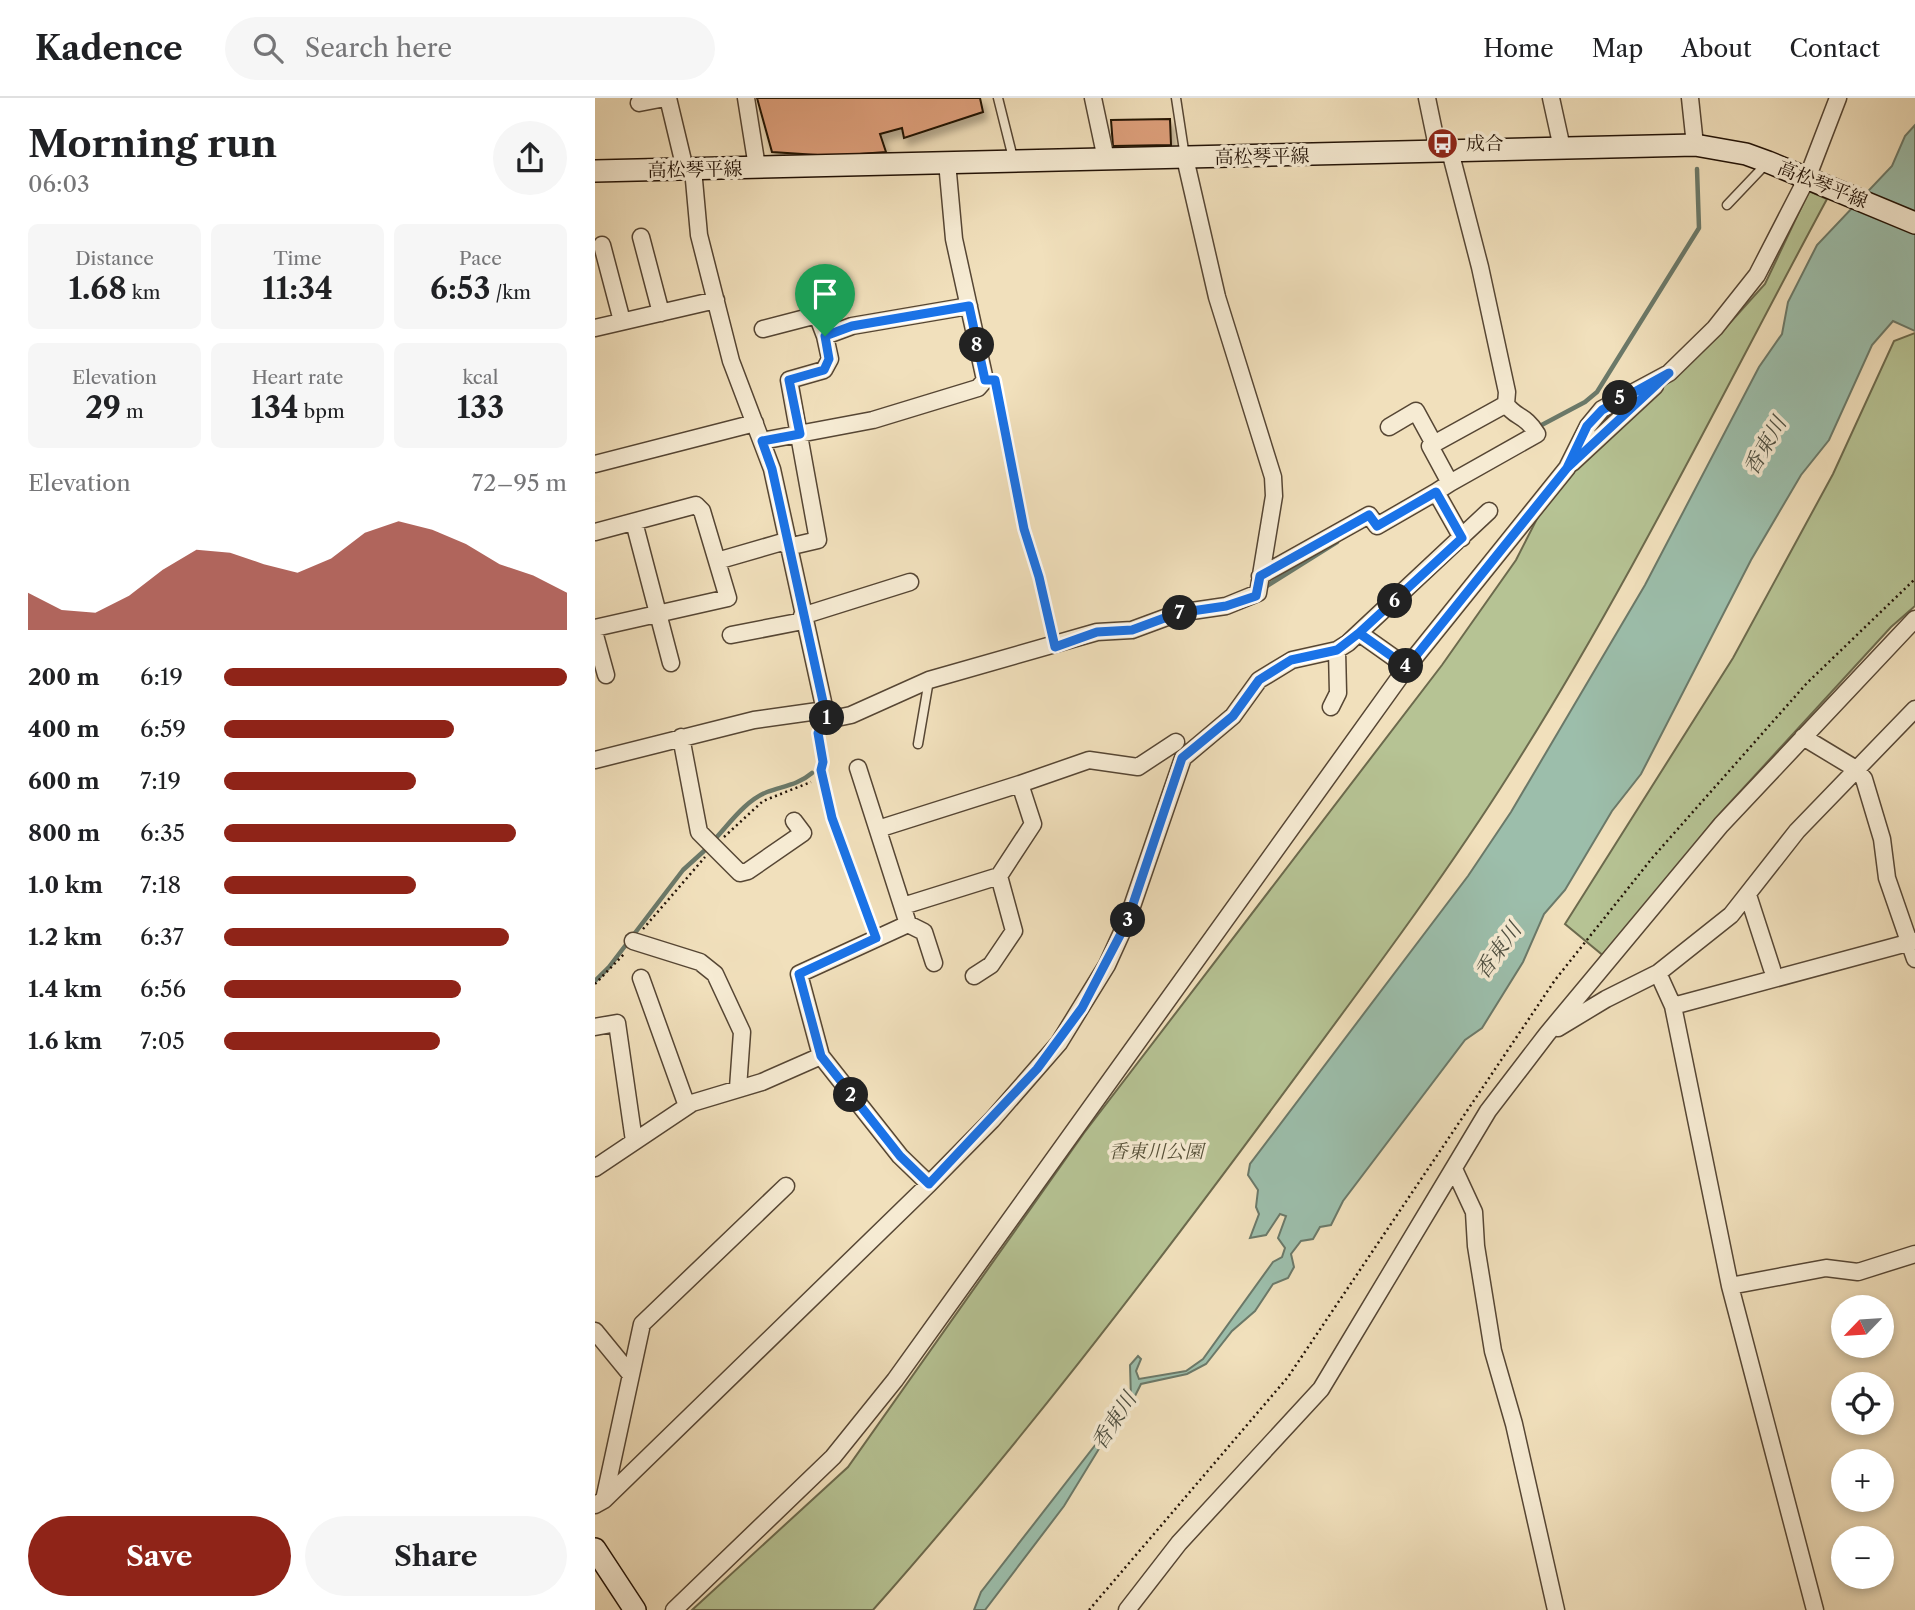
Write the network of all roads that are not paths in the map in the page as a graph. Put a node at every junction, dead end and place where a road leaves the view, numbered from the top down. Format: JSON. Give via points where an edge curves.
{"nodes":[{"id":1,"x":666,"y":98,"type":"edge"},
{"id":2,"x":746,"y":98,"type":"edge"},
{"id":3,"x":998,"y":98,"type":"edge"},
{"id":4,"x":1093,"y":98,"type":"edge"},
{"id":5,"x":1176,"y":98,"type":"edge"},
{"id":6,"x":1427,"y":98,"type":"edge"},
{"id":7,"x":1551,"y":98,"type":"edge"},
{"id":8,"x":1690,"y":98,"type":"edge"},
{"id":9,"x":1838,"y":98,"type":"edge"},
{"id":10,"x":639,"y":103,"type":"dead end"},
{"id":11,"x":1695,"y":145,"type":"junction"},
{"id":12,"x":1562,"y":148,"type":"junction"},
{"id":13,"x":1444,"y":151,"type":"junction"},
{"id":14,"x":1185,"y":158,"type":"junction"},
{"id":15,"x":1106,"y":159,"type":"junction"},
{"id":16,"x":1013,"y":161,"type":"junction"},
{"id":17,"x":947,"y":162,"type":"junction"},
{"id":18,"x":1768,"y":162,"type":"junction"},
{"id":19,"x":757,"y":167,"type":"junction"},
{"id":20,"x":689,"y":169,"type":"junction"},
{"id":21,"x":595,"y":171,"type":"edge"},
{"id":22,"x":1813,"y":178,"type":"junction"},
{"id":23,"x":1727,"y":205,"type":"dead end"},
{"id":24,"x":1915,"y":223,"type":"edge"},
{"id":25,"x":641,"y":237,"type":"dead end"},
{"id":26,"x":603,"y":245,"type":"dead end"},
{"id":27,"x":716,"y":300,"type":"junction"},
{"id":28,"x":969,"y":306,"type":"junction"},
{"id":29,"x":661,"y":313,"type":"junction"},
{"id":30,"x":622,"y":321,"type":"junction"},
{"id":31,"x":595,"y":328,"type":"edge"},
{"id":32,"x":763,"y":329,"type":"dead end"},
{"id":33,"x":825,"y":336,"type":"junction"},
{"id":34,"x":985,"y":380,"type":"junction"},
{"id":35,"x":1506,"y":404,"type":"junction"},
{"id":36,"x":755,"y":423,"type":"junction"},
{"id":37,"x":1389,"y":427,"type":"dead end"},
{"id":38,"x":800,"y":434,"type":"junction"},
{"id":39,"x":762,"y":441,"type":"junction"},
{"id":40,"x":1434,"y":444,"type":"junction"},
{"id":41,"x":595,"y":464,"type":"edge"},
{"id":42,"x":1445,"y":483,"type":"junction"},
{"id":43,"x":1489,"y":511,"type":"dead end"},
{"id":44,"x":634,"y":522,"type":"junction"},
{"id":45,"x":595,"y":532,"type":"edge"},
{"id":46,"x":1462,"y":538,"type":"junction"},
{"id":47,"x":787,"y":544,"type":"junction"},
{"id":48,"x":717,"y":561,"type":"junction"},
{"id":49,"x":910,"y":582,"type":"dead end"},
{"id":50,"x":1259,"y":585,"type":"junction"},
{"id":51,"x":659,"y":614,"type":"junction"},
{"id":52,"x":802,"y":618,"type":"junction"},
{"id":53,"x":1915,"y":619,"type":"edge"},
{"id":54,"x":595,"y":628,"type":"edge"},
{"id":55,"x":1359,"y":633,"type":"junction"},
{"id":56,"x":595,"y":635,"type":"edge"},
{"id":57,"x":731,"y":635,"type":"dead end"},
{"id":58,"x":1054,"y":642,"type":"junction"},
{"id":59,"x":1337,"y":650,"type":"junction"},
{"id":60,"x":671,"y":663,"type":"dead end"},
{"id":61,"x":1407,"y":667,"type":"junction"},
{"id":62,"x":606,"y":675,"type":"dead end"},
{"id":63,"x":929,"y":680,"type":"junction"},
{"id":64,"x":1331,"y":707,"type":"dead end"},
{"id":65,"x":1915,"y":709,"type":"edge"},
{"id":66,"x":826,"y":715,"type":"junction"},
{"id":67,"x":681,"y":737,"type":"junction"},
{"id":68,"x":1803,"y":737,"type":"junction"},
{"id":69,"x":1176,"y":742,"type":"dead end"},
{"id":70,"x":918,"y":744,"type":"dead end"},
{"id":71,"x":595,"y":760,"type":"edge"},
{"id":72,"x":858,"y":768,"type":"dead end"},
{"id":73,"x":1856,"y":769,"type":"junction"},
{"id":74,"x":1020,"y":784,"type":"junction"},
{"id":75,"x":794,"y":821,"type":"dead end"},
{"id":76,"x":878,"y":830,"type":"junction"},
{"id":77,"x":999,"y":876,"type":"junction"},
{"id":78,"x":1748,"y":895,"type":"junction"},
{"id":79,"x":903,"y":906,"type":"junction"},
{"id":80,"x":908,"y":924,"type":"junction"},
{"id":81,"x":876,"y":938,"type":"junction"},
{"id":82,"x":633,"y":941,"type":"road end"},
{"id":83,"x":1913,"y":942,"type":"edge"},
{"id":84,"x":1915,"y":959,"type":"edge"},
{"id":85,"x":934,"y":963,"type":"dead end"},
{"id":86,"x":1772,"y":969,"type":"dead end"},
{"id":87,"x":1658,"y":973,"type":"junction"},
{"id":88,"x":975,"y":976,"type":"dead end"},
{"id":89,"x":641,"y":978,"type":"dead end"},
{"id":90,"x":1673,"y":1006,"type":"junction"},
{"id":91,"x":595,"y":1027,"type":"edge"},
{"id":92,"x":1547,"y":1034,"type":"junction"},
{"id":93,"x":821,"y":1056,"type":"junction"},
{"id":94,"x":738,"y":1088,"type":"junction"},
{"id":95,"x":687,"y":1106,"type":"junction"},
{"id":96,"x":634,"y":1141,"type":"junction"},
{"id":97,"x":595,"y":1168,"type":"edge"},
{"id":98,"x":1455,"y":1171,"type":"junction"},
{"id":99,"x":929,"y":1184,"type":"junction"},
{"id":100,"x":786,"y":1185,"type":"dead end"},
{"id":101,"x":1915,"y":1254,"type":"edge"},
{"id":102,"x":1730,"y":1286,"type":"junction"},
{"id":103,"x":595,"y":1331,"type":"edge"},
{"id":104,"x":631,"y":1375,"type":"junction"},
{"id":105,"x":600,"y":1502,"type":"edge"},
{"id":106,"x":595,"y":1549,"type":"edge"},
{"id":107,"x":1141,"y":1592,"type":"junction"},
{"id":108,"x":635,"y":1610,"type":"edge"},
{"id":109,"x":674,"y":1610,"type":"edge"},
{"id":110,"x":1127,"y":1610,"type":"edge"},
{"id":111,"x":1145,"y":1610,"type":"edge"},
{"id":112,"x":1556,"y":1610,"type":"edge"},
{"id":113,"x":1815,"y":1610,"type":"edge"}],
"edges":[{"from":1,"to":10,"type":"street"},
{"from":1,"to":20,"type":"street"},
{"from":2,"to":19,"type":"street"},
{"from":3,"to":16,"type":"lane"},
{"from":4,"to":15,"type":"street"},
{"from":5,"to":14,"type":"lane"},
{"from":6,"to":13,"type":"street"},
{"from":7,"to":12,"type":"street"},
{"from":8,"to":11,"type":"street"},
{"from":9,"to":22,"type":"street"},
{"from":11,"to":12,"type":"main road","name":"高松琴平線"},
{"from":11,"to":18,"type":"main road","name":"高松琴平線"},
{"from":12,"to":13,"type":"main road","name":"高松琴平線"},
{"from":13,"to":14,"type":"main road","name":"高松琴平線"},
{"from":13,"to":35,"type":"street","via":[[1504,366]]},
{"from":14,"to":15,"type":"main road","name":"高松琴平線"},
{"from":14,"to":50,"type":"street","via":[[1217,297],[1273,477]]},
{"from":15,"to":16,"type":"main road","name":"高松琴平線"},
{"from":16,"to":17,"type":"main road","name":"高松琴平線"},
{"from":17,"to":19,"type":"main road","name":"高松琴平線"},
{"from":17,"to":28,"type":"street","via":[[954,239]]},
{"from":18,"to":22,"type":"main road","name":"高松琴平線"},
{"from":18,"to":23,"type":"lane"},
{"from":19,"to":20,"type":"main road","name":"高松琴平線"},
{"from":20,"to":21,"type":"main road","name":"高松琴平線"},
{"from":20,"to":27,"type":"street","via":[[699,235]]},
{"from":22,"to":24,"type":"main road","name":"高松琴平線"},
{"from":22,"to":61,"type":"street","via":[[1757,275],[1715,328],[1669,373],[1602,410],[1587,426],[1567,468]]},
{"from":25,"to":29,"type":"street"},
{"from":26,"to":30,"type":"street"},
{"from":27,"to":29,"type":"street"},
{"from":27,"to":36,"type":"street","via":[[731,361]]},
{"from":28,"to":33,"type":"street","via":[[852,326]]},
{"from":28,"to":34,"type":"street"},
{"from":29,"to":30,"type":"street"},
{"from":30,"to":31,"type":"street"},
{"from":32,"to":33,"type":"street","via":[[817,315]]},
{"from":33,"to":38,"type":"street","via":[[829,359],[824,370],[789,380]]},
{"from":34,"to":38,"type":"street","via":[[978,388],[873,419]]},
{"from":34,"to":58,"type":"lane","via":[[995,380],[1024,529]]},
{"from":35,"to":40,"type":"street"},
{"from":35,"to":42,"type":"street","via":[[1510,411],[1528,419],[1537,434]]},
{"from":36,"to":39,"type":"street"},
{"from":36,"to":41,"type":"street"},
{"from":37,"to":40,"type":"street","via":[[1416,411]]},
{"from":38,"to":39,"type":"street"},
{"from":38,"to":47,"type":"street","via":[[818,540]]},
{"from":39,"to":47,"type":"street"},
{"from":40,"to":42,"type":"street","via":[[1430,446]]},
{"from":42,"to":46,"type":"street"},
{"from":42,"to":50,"type":"street","via":[[1377,526],[1369,515]]},
{"from":43,"to":46,"type":"street"},
{"from":44,"to":45,"type":"street"},
{"from":44,"to":48,"type":"street","via":[[696,505],[702,510]]},
{"from":44,"to":51,"type":"street"},
{"from":46,"to":55,"type":"street"},
{"from":47,"to":48,"type":"street"},
{"from":47,"to":52,"type":"street"},
{"from":48,"to":51,"type":"street","via":[[728,598]]},
{"from":49,"to":52,"type":"street"},
{"from":50,"to":58,"type":"street","via":[[1226,606]]},
{"from":51,"to":54,"type":"street"},
{"from":51,"to":60,"type":"street"},
{"from":52,"to":57,"type":"street"},
{"from":52,"to":66,"type":"street"},
{"from":53,"to":68,"type":"street"},
{"from":55,"to":59,"type":"street"},
{"from":55,"to":61,"type":"street"},
{"from":56,"to":62,"type":"street"},
{"from":58,"to":63,"type":"street"},
{"from":59,"to":64,"type":"street","via":[[1338,694]]},
{"from":59,"to":99,"type":"street","via":[[1291,660],[1259,680],[1233,716],[1182,758],[1127,922],[1082,1008],[1037,1069]]},
{"from":61,"to":109,"type":"street","via":[[895,1380],[833,1457]]},
{"from":63,"to":66,"type":"street","via":[[851,715]]},
{"from":63,"to":70,"type":"lane"},
{"from":65,"to":73,"type":"street"},
{"from":66,"to":67,"type":"street","via":[[754,720]]},
{"from":66,"to":81,"type":"lane","via":[[818,733],[821,770],[832,818]]},
{"from":67,"to":71,"type":"street"},
{"from":67,"to":75,"type":"street","via":[[699,832],[740,873],[803,833]]},
{"from":68,"to":73,"type":"street"},
{"from":68,"to":92,"type":"street","via":[[1721,825]]},
{"from":69,"to":74,"type":"street","via":[[1138,767],[1089,760]]},
{"from":72,"to":76,"type":"street"},
{"from":73,"to":78,"type":"street","via":[[1797,831]]},
{"from":73,"to":83,"type":"street","via":[[1864,779],[1882,839],[1887,878]]},
{"from":74,"to":76,"type":"street"},
{"from":74,"to":77,"type":"street","via":[[1033,824]]},
{"from":76,"to":79,"type":"street"},
{"from":77,"to":79,"type":"street"},
{"from":77,"to":88,"type":"street","via":[[1014,931],[991,965]]},
{"from":78,"to":86,"type":"street"},
{"from":78,"to":87,"type":"street","via":[[1731,915]]},
{"from":79,"to":80,"type":"street"},
{"from":80,"to":81,"type":"street"},
{"from":80,"to":85,"type":"street","via":[[924,932]]},
{"from":81,"to":93,"type":"street","via":[[799,974]]},
{"from":82,"to":94,"type":"street","via":[[701,962],[715,974],[741,1032]]},
{"from":83,"to":84,"type":"street"},
{"from":83,"to":90,"type":"street"},
{"from":87,"to":90,"type":"street"},
{"from":87,"to":92,"type":"street"},
{"from":89,"to":95,"type":"street"},
{"from":90,"to":102,"type":"street"},
{"from":91,"to":96,"type":"street","via":[[617,1023]]},
{"from":92,"to":98,"type":"street","via":[[1488,1111]]},
{"from":93,"to":94,"type":"street"},
{"from":93,"to":99,"type":"street","via":[[900,1156]]},
{"from":94,"to":95,"type":"street"},
{"from":95,"to":96,"type":"street"},
{"from":96,"to":97,"type":"street"},
{"from":98,"to":107,"type":"street","via":[[1321,1390],[1179,1543]]},
{"from":98,"to":112,"type":"street","via":[[1474,1212],[1493,1351]]},
{"from":99,"to":105,"type":"street"},
{"from":100,"to":104,"type":"street","via":[[642,1324]]},
{"from":101,"to":102,"type":"street","via":[[1858,1272],[1826,1268]]},
{"from":102,"to":113,"type":"street"},
{"from":103,"to":104,"type":"street"},
{"from":104,"to":105,"type":"street"},
{"from":106,"to":108,"type":"main road"},
{"from":107,"to":110,"type":"street"},
{"from":107,"to":111,"type":"street"}]}
